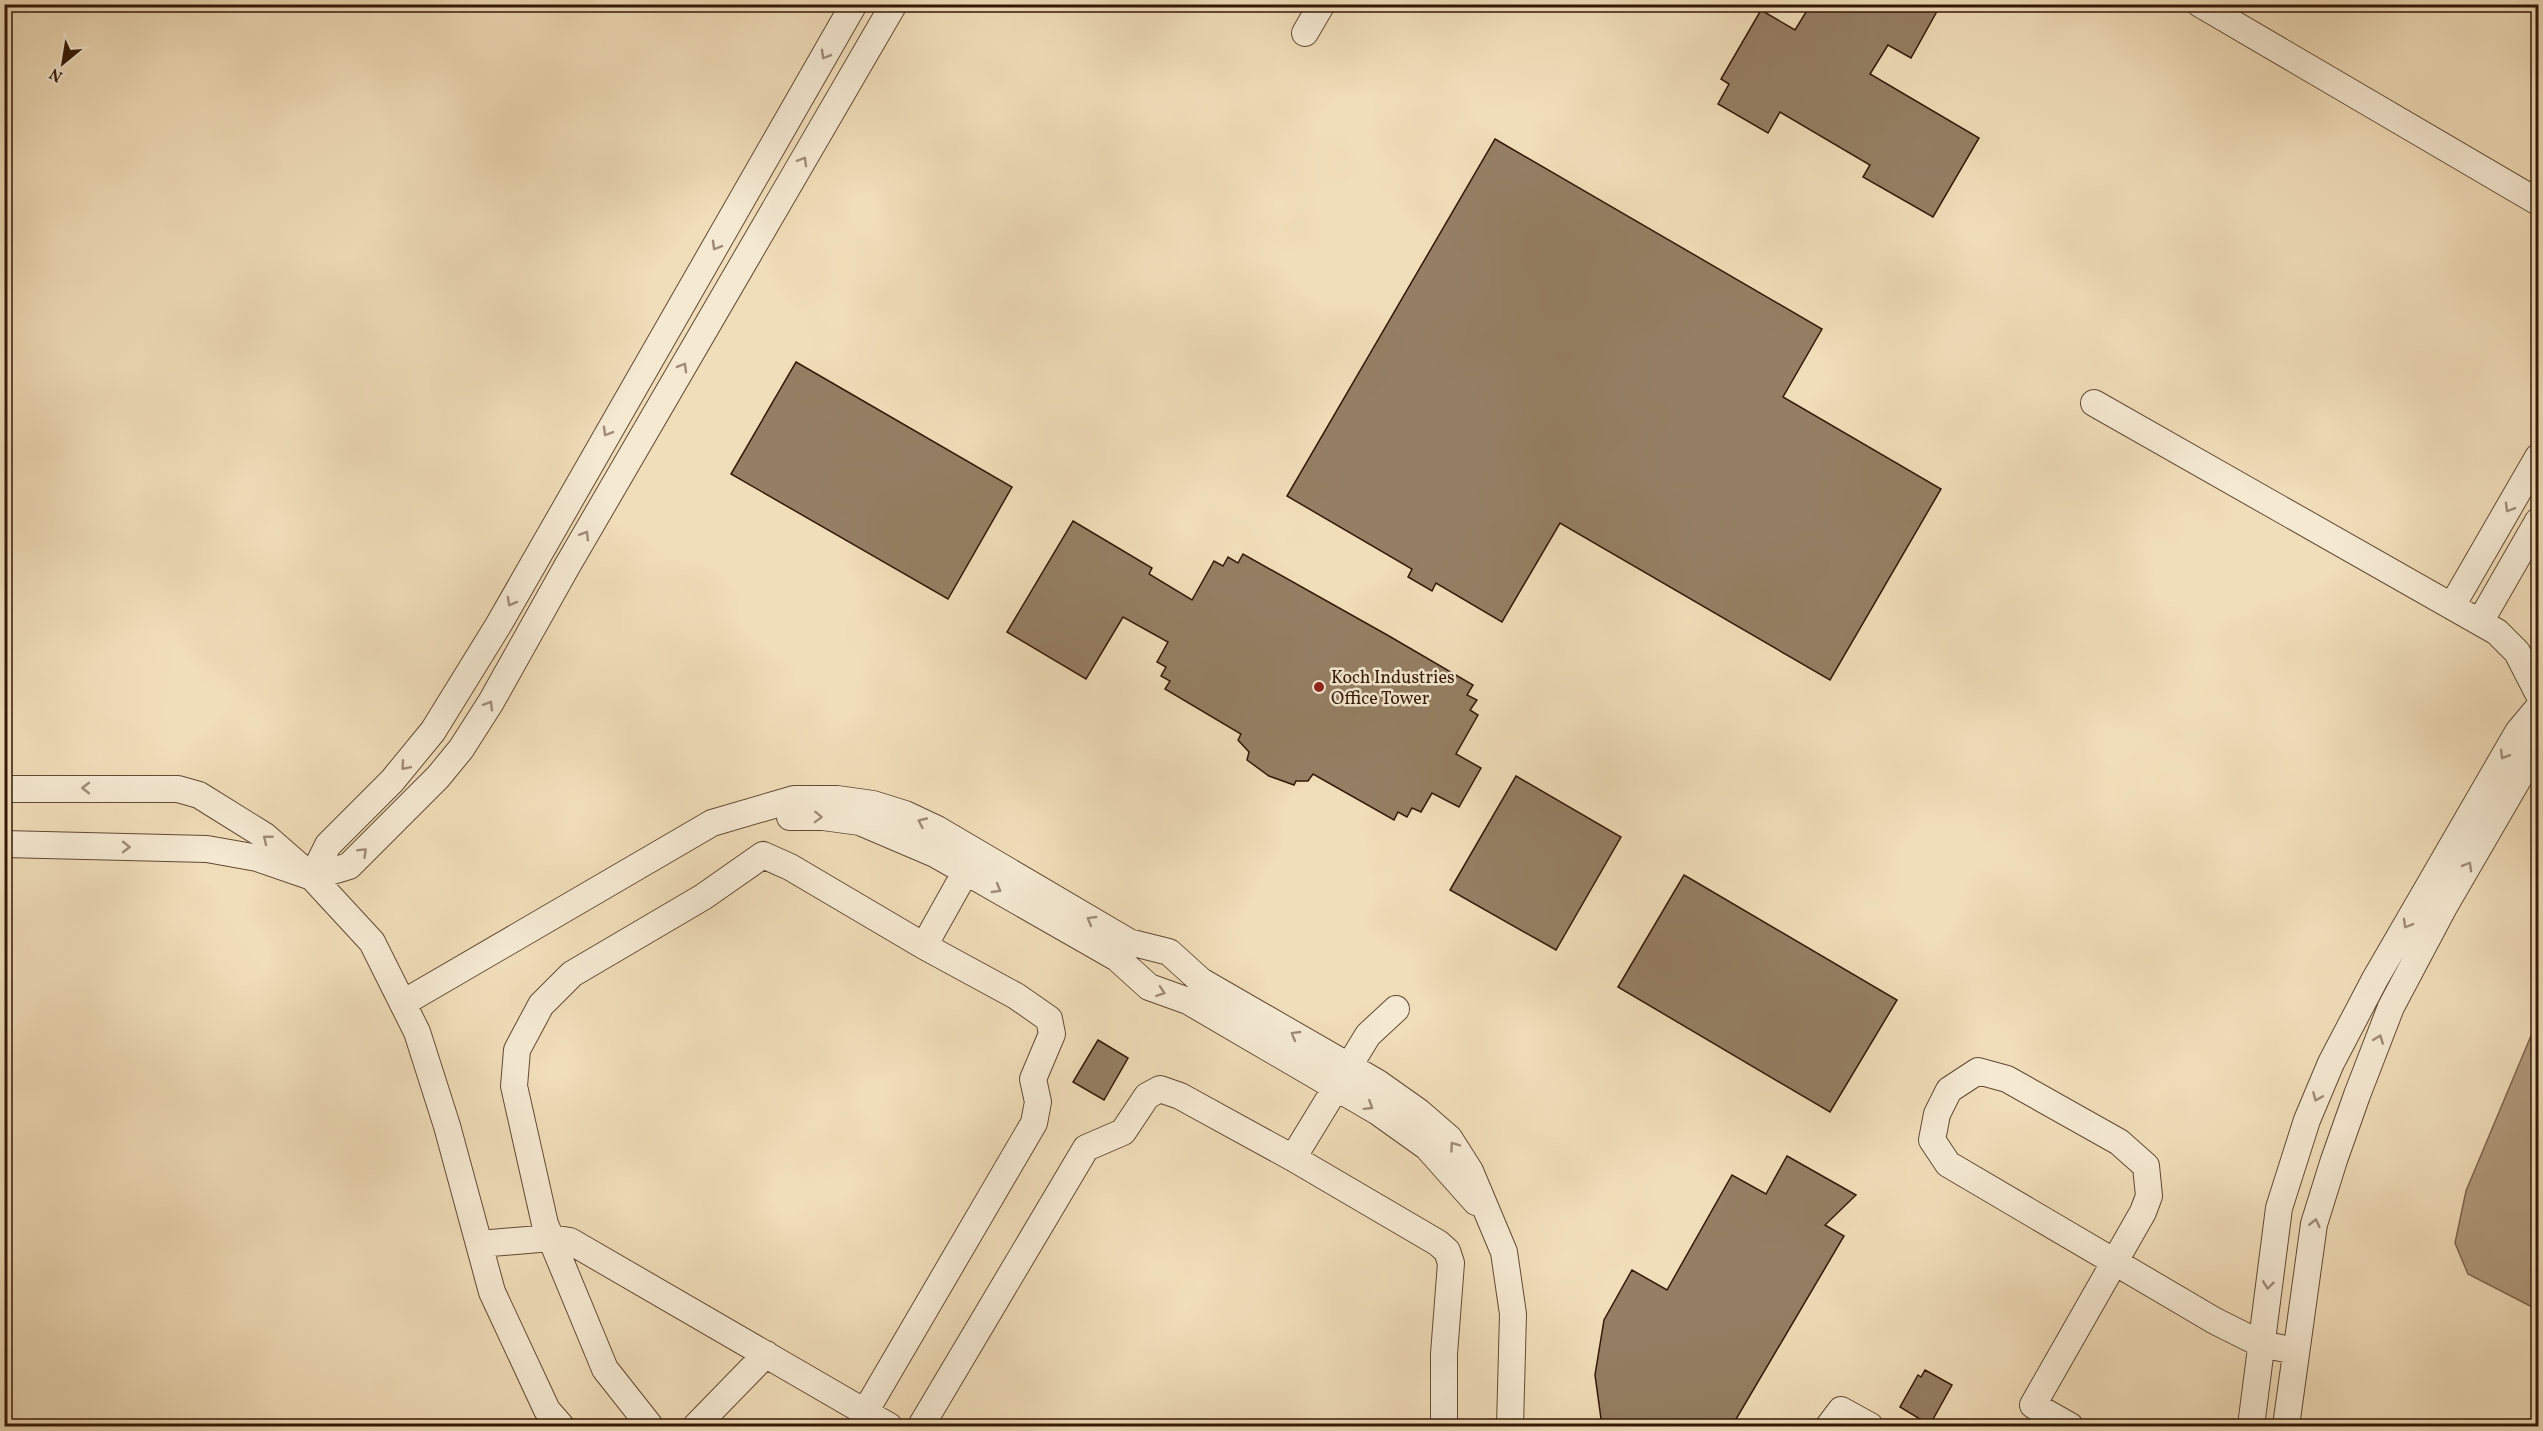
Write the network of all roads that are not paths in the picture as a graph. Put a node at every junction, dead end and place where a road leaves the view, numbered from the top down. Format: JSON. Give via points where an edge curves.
{"nodes":[{"id":1,"x":854,"y":4,"type":"edge"},
{"id":2,"x":894,"y":4,"type":"edge"},
{"id":3,"x":1322,"y":4,"type":"edge"},
{"id":4,"x":2200,"y":4,"type":"edge"},
{"id":5,"x":1305,"y":33,"type":"dead end"},
{"id":6,"x":2538,"y":202,"type":"edge"},
{"id":7,"x":627,"y":399,"type":"junction"},
{"id":8,"x":2094,"y":403,"type":"dead end"},
{"id":9,"x":655,"y":415,"type":"junction"},
{"id":10,"x":2538,"y":457,"type":"edge"},
{"id":11,"x":2538,"y":521,"type":"edge"},
{"id":12,"x":2452,"y":606,"type":"junction"},
{"id":13,"x":2480,"y":622,"type":"junction"},
{"id":14,"x":2538,"y":693,"type":"edge"},
{"id":15,"x":2538,"y":708,"type":"edge"},
{"id":16,"x":2538,"y":745,"type":"edge"},
{"id":17,"x":4,"y":789,"type":"edge"},
{"id":18,"x":739,"y":817,"type":"junction"},
{"id":19,"x":4,"y":844,"type":"edge"},
{"id":20,"x":966,"y":871,"type":"junction"},
{"id":21,"x":312,"y":877,"type":"junction"},
{"id":22,"x":924,"y":946,"type":"junction"},
{"id":23,"x":1121,"y":949,"type":"junction"},
{"id":24,"x":1194,"y":991,"type":"junction"},
{"id":25,"x":402,"y":1003,"type":"junction"},
{"id":26,"x":1396,"y":1009,"type":"dead end"},
{"id":27,"x":1343,"y":1076,"type":"junction"},
{"id":28,"x":1293,"y":1158,"type":"junction"},
{"id":29,"x":551,"y":1238,"type":"junction"},
{"id":30,"x":479,"y":1244,"type":"junction"},
{"id":31,"x":2116,"y":1261,"type":"junction"},
{"id":32,"x":2261,"y":1344,"type":"junction"},
{"id":33,"x":2295,"y":1350,"type":"junction"},
{"id":34,"x":766,"y":1354,"type":"junction"},
{"id":35,"x":865,"y":1412,"type":"junction"},
{"id":36,"x":561,"y":1426,"type":"edge"},
{"id":37,"x":650,"y":1426,"type":"edge"},
{"id":38,"x":696,"y":1426,"type":"edge"},
{"id":39,"x":889,"y":1426,"type":"edge"},
{"id":40,"x":921,"y":1426,"type":"edge"},
{"id":41,"x":1444,"y":1426,"type":"edge"},
{"id":42,"x":1510,"y":1426,"type":"edge"},
{"id":43,"x":1829,"y":1426,"type":"edge"},
{"id":44,"x":1870,"y":1426,"type":"edge"},
{"id":45,"x":2070,"y":1426,"type":"edge"},
{"id":46,"x":2252,"y":1426,"type":"edge"},
{"id":47,"x":2286,"y":1426,"type":"edge"}],
"edges":[{"from":1,"to":7,"type":"lane","one_way":true},
{"from":9,"to":2,"type":"lane","one_way":true},
{"from":3,"to":5,"type":"lane"},
{"from":4,"to":6,"type":"lane"},
{"from":7,"to":9,"type":"lane"},
{"from":7,"to":21,"type":"lane","one_way":true,"via":[[499,624],[433,731],[392,781],[328,845]]},
{"from":8,"to":12,"type":"lane"},
{"from":21,"to":9,"type":"lane","one_way":true,"via":[[349,866],[461,749]]},
{"from":10,"to":12,"type":"lane","one_way":true},
{"from":11,"to":13,"type":"lane"},
{"from":12,"to":13,"type":"lane"},
{"from":13,"to":14,"type":"lane","via":[[2517,652]]},
{"from":15,"to":32,"type":"lane","one_way":true,"via":[[2518,732],[2468,816],[2331,1063],[2307,1120],[2279,1208]]},
{"from":33,"to":16,"type":"lane","one_way":true,"via":[[2314,1224],[2391,1007]]},
{"from":21,"to":17,"type":"lane","one_way":true,"via":[[265,836],[199,795],[178,789]]},
{"from":18,"to":20,"type":"lane","one_way":true,"via":[[823,817],[860,822]]},
{"from":23,"to":18,"type":"lane","one_way":true,"via":[[937,829],[905,814],[873,804],[794,800]]},
{"from":18,"to":25,"type":"lane","via":[[712,823]]},
{"from":19,"to":21,"type":"lane","one_way":true,"via":[[207,849],[257,858]]},
{"from":20,"to":22,"type":"lane"},
{"from":20,"to":23,"type":"lane","one_way":true},
{"from":21,"to":25,"type":"lane","via":[[372,942]]},
{"from":22,"to":29,"type":"lane","via":[[790,867],[762,855],[703,897],[572,974],[541,1005],[517,1050],[514,1086]]},
{"from":22,"to":35,"type":"lane","via":[[1016,996],[1049,1019],[1052,1034],[1033,1079],[1038,1102],[1034,1123]]},
{"from":23,"to":24,"type":"lane","one_way":true,"via":[[1149,987]]},
{"from":23,"to":24,"type":"lane","via":[[1169,952]]},
{"from":24,"to":27,"type":"lane"},
{"from":25,"to":30,"type":"lane","via":[[417,1032]]},
{"from":26,"to":27,"type":"lane","via":[[1368,1035]]},
{"from":27,"to":28,"type":"lane"},
{"from":27,"to":42,"type":"lane","via":[[1427,1147],[1489,1217],[1504,1252],[1513,1314]]},
{"from":28,"to":40,"type":"lane","via":[[1180,1096],[1160,1089],[1147,1096],[1123,1132],[1086,1148]]},
{"from":28,"to":41,"type":"lane","via":[[1447,1251],[1451,1263],[1444,1354]]},
{"from":29,"to":30,"type":"lane"},
{"from":29,"to":34,"type":"lane","via":[[570,1241]]},
{"from":29,"to":37,"type":"lane","via":[[605,1369]]},
{"from":30,"to":36,"type":"lane","via":[[492,1292],[547,1410]]},
{"from":31,"to":31,"type":"lane","via":[[1948,1164],[1932,1140],[1937,1114],[1949,1090],[1978,1071],[2007,1079],[2119,1142],[2146,1166],[2149,1196]]},
{"from":31,"to":32,"type":"lane"},
{"from":31,"to":45,"type":"lane","via":[[2033,1404]]},
{"from":32,"to":33,"type":"lane"},
{"from":32,"to":46,"type":"lane"},
{"from":33,"to":47,"type":"lane"},
{"from":34,"to":35,"type":"lane"},
{"from":34,"to":38,"type":"lane"},
{"from":35,"to":39,"type":"lane"},
{"from":43,"to":44,"type":"lane","via":[[1842,1410]]}]}
